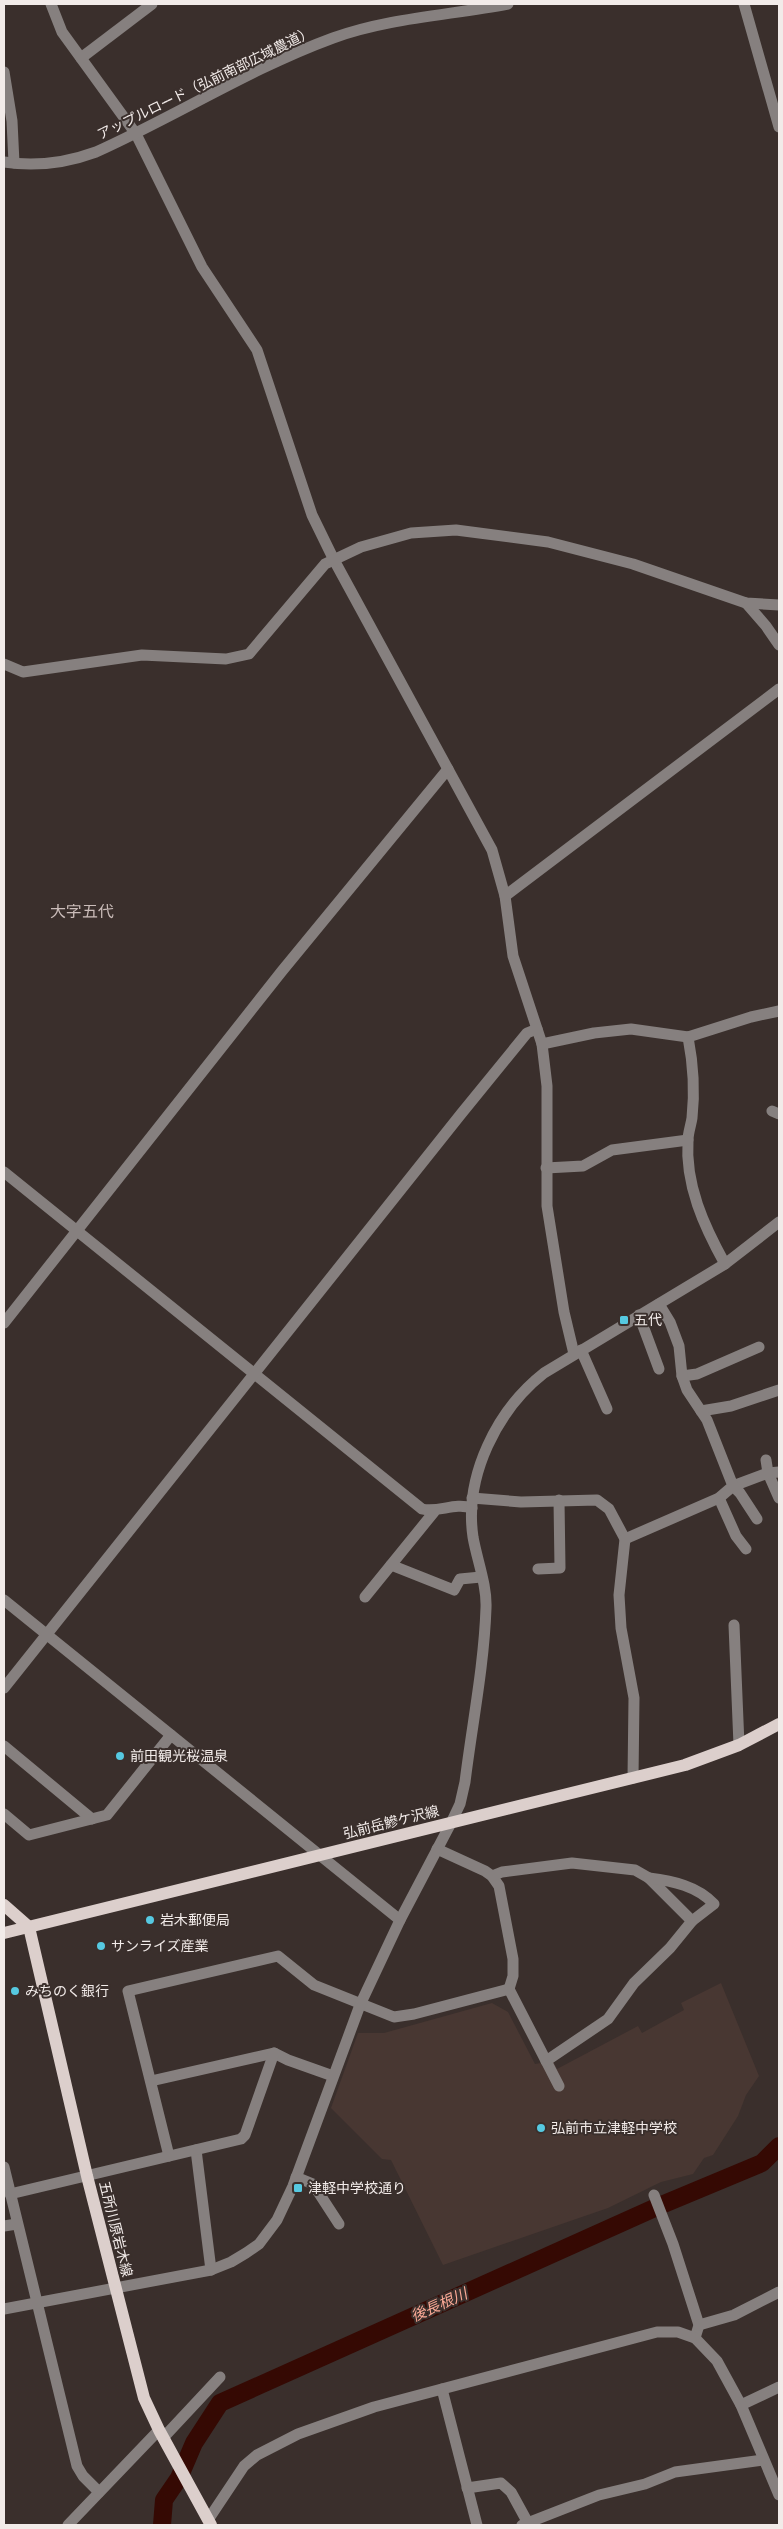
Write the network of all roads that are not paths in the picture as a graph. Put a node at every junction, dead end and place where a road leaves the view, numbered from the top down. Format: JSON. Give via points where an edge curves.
{"nodes":[{"id":1,"x":51,"y":4,"type":"edge"},
{"id":2,"x":152,"y":4,"type":"edge"},
{"id":3,"x":508,"y":4,"type":"edge"},
{"id":4,"x":744,"y":4,"type":"edge"},
{"id":5,"x":466,"y":7,"type":"edge"},
{"id":6,"x":81,"y":58,"type":"junction"},
{"id":7,"x":4,"y":72,"type":"edge"},
{"id":8,"x":779,"y":127,"type":"edge"},
{"id":9,"x":136,"y":134,"type":"junction"},
{"id":10,"x":9,"y":162,"type":"edge"},
{"id":11,"x":334,"y":560,"type":"junction"},
{"id":12,"x":746,"y":603,"type":"junction"},
{"id":13,"x":779,"y":605,"type":"edge"},
{"id":14,"x":779,"y":645,"type":"edge"},
{"id":15,"x":4,"y":664,"type":"edge"},
{"id":16,"x":779,"y":689,"type":"edge"},
{"id":17,"x":448,"y":770,"type":"junction"},
{"id":18,"x":505,"y":896,"type":"junction"},
{"id":19,"x":779,"y":1011,"type":"edge"},
{"id":20,"x":538,"y":1029,"type":"junction"},
{"id":21,"x":688,"y":1037,"type":"junction"},
{"id":22,"x":542,"y":1044,"type":"junction"},
{"id":23,"x":688,"y":1140,"type":"junction"},
{"id":24,"x":546,"y":1168,"type":"junction"},
{"id":25,"x":4,"y":1172,"type":"edge"},
{"id":26,"x":779,"y":1222,"type":"edge"},
{"id":27,"x":77,"y":1232,"type":"junction"},
{"id":28,"x":725,"y":1264,"type":"junction"},
{"id":29,"x":659,"y":1304,"type":"junction"},
{"id":30,"x":639,"y":1315,"type":"junction"},
{"id":31,"x":4,"y":1323,"type":"edge"},
{"id":32,"x":758,"y":1347,"type":"dead end"},
{"id":33,"x":578,"y":1352,"type":"junction"},
{"id":34,"x":659,"y":1369,"type":"dead end"},
{"id":35,"x":255,"y":1373,"type":"junction"},
{"id":36,"x":682,"y":1376,"type":"junction"},
{"id":37,"x":779,"y":1390,"type":"edge"},
{"id":38,"x":607,"y":1409,"type":"dead end"},
{"id":39,"x":702,"y":1411,"type":"junction"},
{"id":40,"x":766,"y":1460,"type":"dead end"},
{"id":41,"x":774,"y":1473,"type":"edge"},
{"id":42,"x":733,"y":1486,"type":"junction"},
{"id":43,"x":719,"y":1498,"type":"junction"},
{"id":44,"x":779,"y":1498,"type":"edge"},
{"id":45,"x":559,"y":1500,"type":"junction"},
{"id":46,"x":472,"y":1503,"type":"junction"},
{"id":47,"x":434,"y":1512,"type":"junction"},
{"id":48,"x":756,"y":1519,"type":"dead end"},
{"id":49,"x":625,"y":1539,"type":"junction"},
{"id":50,"x":746,"y":1549,"type":"dead end"},
{"id":51,"x":391,"y":1564,"type":"junction"},
{"id":52,"x":538,"y":1569,"type":"dead end"},
{"id":53,"x":481,"y":1577,"type":"junction"},
{"id":54,"x":366,"y":1597,"type":"dead end"},
{"id":55,"x":4,"y":1600,"type":"edge"},
{"id":56,"x":734,"y":1625,"type":"dead end"},
{"id":57,"x":47,"y":1634,"type":"junction"},
{"id":58,"x":6,"y":1681,"type":"edge"},
{"id":59,"x":779,"y":1724,"type":"edge"},
{"id":60,"x":171,"y":1735,"type":"junction"},
{"id":61,"x":740,"y":1745,"type":"junction"},
{"id":62,"x":4,"y":1746,"type":"edge"},
{"id":63,"x":633,"y":1778,"type":"junction"},
{"id":64,"x":4,"y":1814,"type":"edge"},
{"id":65,"x":92,"y":1819,"type":"junction"},
{"id":66,"x":451,"y":1823,"type":"junction"},
{"id":67,"x":437,"y":1848,"type":"junction"},
{"id":68,"x":320,"y":1855,"type":"junction"},
{"id":69,"x":492,"y":1876,"type":"junction"},
{"id":70,"x":649,"y":1878,"type":"junction"},
{"id":71,"x":4,"y":1905,"type":"edge"},
{"id":72,"x":400,"y":1920,"type":"junction"},
{"id":73,"x":692,"y":1921,"type":"junction"},
{"id":74,"x":29,"y":1927,"type":"junction"},
{"id":75,"x":4,"y":1933,"type":"edge"},
{"id":76,"x":509,"y":1989,"type":"junction"},
{"id":77,"x":360,"y":2005,"type":"junction"},
{"id":78,"x":274,"y":2053,"type":"junction"},
{"id":79,"x":546,"y":2061,"type":"junction"},
{"id":80,"x":334,"y":2076,"type":"junction"},
{"id":81,"x":151,"y":2081,"type":"junction"},
{"id":82,"x":559,"y":2086,"type":"dead end"},
{"id":83,"x":196,"y":2150,"type":"junction"},
{"id":84,"x":169,"y":2156,"type":"junction"},
{"id":85,"x":4,"y":2167,"type":"edge"},
{"id":86,"x":87,"y":2176,"type":"junction"},
{"id":87,"x":296,"y":2177,"type":"junction"},
{"id":88,"x":10,"y":2194,"type":"junction"},
{"id":89,"x":654,"y":2195,"type":"dead end"},
{"id":90,"x":17,"y":2224,"type":"junction"},
{"id":91,"x":339,"y":2224,"type":"dead end"},
{"id":92,"x":4,"y":2226,"type":"edge"},
{"id":93,"x":210,"y":2270,"type":"junction"},
{"id":94,"x":115,"y":2288,"type":"junction"},
{"id":95,"x":779,"y":2292,"type":"edge"},
{"id":96,"x":36,"y":2304,"type":"junction"},
{"id":97,"x":4,"y":2309,"type":"edge"},
{"id":98,"x":700,"y":2325,"type":"junction"},
{"id":99,"x":695,"y":2338,"type":"junction"},
{"id":100,"x":220,"y":2377,"type":"dead end"},
{"id":101,"x":779,"y":2388,"type":"edge"},
{"id":102,"x":442,"y":2389,"type":"junction"},
{"id":103,"x":741,"y":2405,"type":"junction"},
{"id":104,"x":163,"y":2439,"type":"junction"},
{"id":105,"x":763,"y":2460,"type":"junction"},
{"id":106,"x":467,"y":2488,"type":"junction"},
{"id":107,"x":99,"y":2492,"type":"junction"},
{"id":108,"x":779,"y":2495,"type":"edge"},
{"id":109,"x":209,"y":2523,"type":"edge"},
{"id":110,"x":525,"y":2524,"type":"edge"},
{"id":111,"x":68,"y":2525,"type":"edge"},
{"id":112,"x":477,"y":2525,"type":"edge"}],
"edges":[{"from":1,"to":6,"type":"street","via":[[62,32]]},
{"from":2,"to":6,"type":"street"},
{"from":3,"to":5,"type":"street","name":"アップルロード（弘前南部広域農道）"},
{"from":4,"to":8,"type":"street"},
{"from":5,"to":9,"type":"street","name":"アップルロード（弘前南部広域農道）","via":[[335,37],[291,54]]},
{"from":6,"to":9,"type":"street"},
{"from":7,"to":10,"type":"street","via":[[12,121]]},
{"from":9,"to":10,"type":"street","name":"アップルロード（弘前南部広域農道）","via":[[73,161],[46,164]]},
{"from":9,"to":11,"type":"street","via":[[202,267],[257,350],[312,515]]},
{"from":11,"to":12,"type":"street","via":[[361,547],[411,533],[456,530],[548,542],[633,564]]},
{"from":11,"to":15,"type":"street","via":[[325,564],[249,654],[226,659],[142,655],[23,672]]},
{"from":11,"to":17,"type":"street"},
{"from":12,"to":13,"type":"street"},
{"from":12,"to":14,"type":"street"},
{"from":16,"to":18,"type":"street"},
{"from":17,"to":18,"type":"street","via":[[492,850]]},
{"from":17,"to":27,"type":"street","via":[[282,971]]},
{"from":18,"to":20,"type":"street","via":[[513,956]]},
{"from":19,"to":21,"type":"street"},
{"from":20,"to":22,"type":"street"},
{"from":20,"to":35,"type":"street","via":[[527,1033]]},
{"from":21,"to":22,"type":"street","via":[[631,1029]]},
{"from":21,"to":23,"type":"street","via":[[693,1064]]},
{"from":22,"to":24,"type":"street","via":[[546,1086]]},
{"from":23,"to":24,"type":"street","via":[[612,1150],[583,1166]]},
{"from":23,"to":28,"type":"street","via":[[690,1180],[701,1217]]},
{"from":24,"to":33,"type":"street","via":[[547,1206],[564,1312]]},
{"from":25,"to":27,"type":"street"},
{"from":26,"to":28,"type":"street"},
{"from":27,"to":31,"type":"street"},
{"from":27,"to":35,"type":"street"},
{"from":28,"to":29,"type":"street"},
{"from":29,"to":30,"type":"street"},
{"from":29,"to":36,"type":"street","via":[[679,1346]]},
{"from":30,"to":33,"type":"street"},
{"from":30,"to":34,"type":"street"},
{"from":32,"to":36,"type":"street","via":[[697,1374]]},
{"from":33,"to":38,"type":"street"},
{"from":33,"to":46,"type":"street","via":[[531,1383],[500,1422],[489,1444]]},
{"from":35,"to":47,"type":"street","via":[[422,1509]]},
{"from":35,"to":57,"type":"street"},
{"from":36,"to":39,"type":"street","via":[[687,1390]]},
{"from":37,"to":39,"type":"street","via":[[731,1406]]},
{"from":39,"to":42,"type":"street"},
{"from":40,"to":41,"type":"street"},
{"from":41,"to":42,"type":"street"},
{"from":41,"to":44,"type":"street"},
{"from":42,"to":43,"type":"street"},
{"from":42,"to":48,"type":"street"},
{"from":43,"to":49,"type":"street"},
{"from":43,"to":50,"type":"street","via":[[736,1536]]},
{"from":45,"to":46,"type":"street"},
{"from":45,"to":49,"type":"street","via":[[597,1500],[609,1509]]},
{"from":45,"to":52,"type":"street","via":[[560,1568]]},
{"from":46,"to":47,"type":"street","via":[[448,1506]]},
{"from":46,"to":53,"type":"street","via":[[473,1537]]},
{"from":47,"to":51,"type":"street"},
{"from":49,"to":63,"type":"street","via":[[619,1595],[620,1628],[634,1698]]},
{"from":51,"to":53,"type":"street","via":[[454,1590],[460,1579]]},
{"from":51,"to":54,"type":"street"},
{"from":53,"to":66,"type":"street","via":[[486,1606],[478,1679],[465,1782]]},
{"from":55,"to":57,"type":"street"},
{"from":56,"to":61,"type":"street"},
{"from":57,"to":58,"type":"street"},
{"from":57,"to":60,"type":"street"},
{"from":59,"to":61,"type":"main road","name":"弘前岳鰺ケ沢線"},
{"from":60,"to":65,"type":"street","via":[[107,1815]]},
{"from":60,"to":68,"type":"street"},
{"from":61,"to":63,"type":"main road","name":"弘前岳鰺ケ沢線","via":[[685,1765]]},
{"from":62,"to":65,"type":"street"},
{"from":63,"to":66,"type":"main road","name":"弘前岳鰺ケ沢線"},
{"from":64,"to":65,"type":"street","via":[[29,1834]]},
{"from":66,"to":67,"type":"street"},
{"from":66,"to":68,"type":"main road","name":"弘前岳鰺ケ沢線"},
{"from":67,"to":69,"type":"street"},
{"from":67,"to":72,"type":"street"},
{"from":68,"to":72,"type":"street"},
{"from":68,"to":74,"type":"main road","name":"弘前岳鰺ケ沢線"},
{"from":69,"to":70,"type":"street","via":[[572,1863],[635,1870]]},
{"from":69,"to":76,"type":"street","via":[[498,1886],[513,1959]]},
{"from":70,"to":73,"type":"street"},
{"from":70,"to":73,"type":"street","via":[[670,1880],[704,1894],[714,1904]]},
{"from":71,"to":74,"type":"main road"},
{"from":72,"to":77,"type":"street"},
{"from":73,"to":79,"type":"street","via":[[634,1983],[608,2020]]},
{"from":74,"to":75,"type":"main road","name":"弘前岳鰺ケ沢線"},
{"from":74,"to":86,"type":"main road","name":"五所川原岩木線"},
{"from":76,"to":77,"type":"street","via":[[394,2017]]},
{"from":76,"to":79,"type":"street"},
{"from":77,"to":80,"type":"street"},
{"from":77,"to":81,"type":"street","via":[[314,1985],[278,1956],[128,1991]]},
{"from":78,"to":80,"type":"street"},
{"from":78,"to":81,"type":"street"},
{"from":78,"to":83,"type":"street","via":[[245,2135],[241,2139]]},
{"from":79,"to":82,"type":"street"},
{"from":80,"to":87,"type":"street"},
{"from":81,"to":84,"type":"street"},
{"from":83,"to":84,"type":"street"},
{"from":83,"to":93,"type":"street"},
{"from":84,"to":86,"type":"street"},
{"from":85,"to":88,"type":"street"},
{"from":86,"to":88,"type":"street"},
{"from":86,"to":94,"type":"main road","name":"五所川原岩木線"},
{"from":87,"to":91,"type":"street","via":[[313,2184]]},
{"from":87,"to":93,"type":"street","via":[[277,2220],[264,2238],[231,2262]]},
{"from":88,"to":90,"type":"street"},
{"from":89,"to":98,"type":"street"},
{"from":90,"to":92,"type":"street"},
{"from":90,"to":96,"type":"street"},
{"from":93,"to":94,"type":"street"},
{"from":94,"to":96,"type":"street"},
{"from":94,"to":104,"type":"main road","name":"五所川原岩木線","via":[[144,2398]]},
{"from":95,"to":98,"type":"street","via":[[734,2315]]},
{"from":96,"to":97,"type":"street"},
{"from":96,"to":107,"type":"street","via":[[78,2466]]},
{"from":98,"to":99,"type":"street"},
{"from":99,"to":102,"type":"street","via":[[678,2332],[657,2332]]},
{"from":99,"to":103,"type":"street","via":[[717,2361]]},
{"from":100,"to":104,"type":"street"},
{"from":101,"to":103,"type":"street"},
{"from":102,"to":106,"type":"street"},
{"from":102,"to":109,"type":"street","via":[[374,2407],[317,2427],[257,2455],[244,2466]]},
{"from":103,"to":105,"type":"street"},
{"from":104,"to":107,"type":"street"},
{"from":104,"to":109,"type":"main road","name":"五所川原岩木線"},
{"from":105,"to":108,"type":"street"},
{"from":105,"to":110,"type":"street","via":[[675,2472],[645,2484],[599,2495]]},
{"from":106,"to":110,"type":"street","via":[[501,2482],[511,2492]]},
{"from":106,"to":112,"type":"street"},
{"from":107,"to":111,"type":"street"}]}
